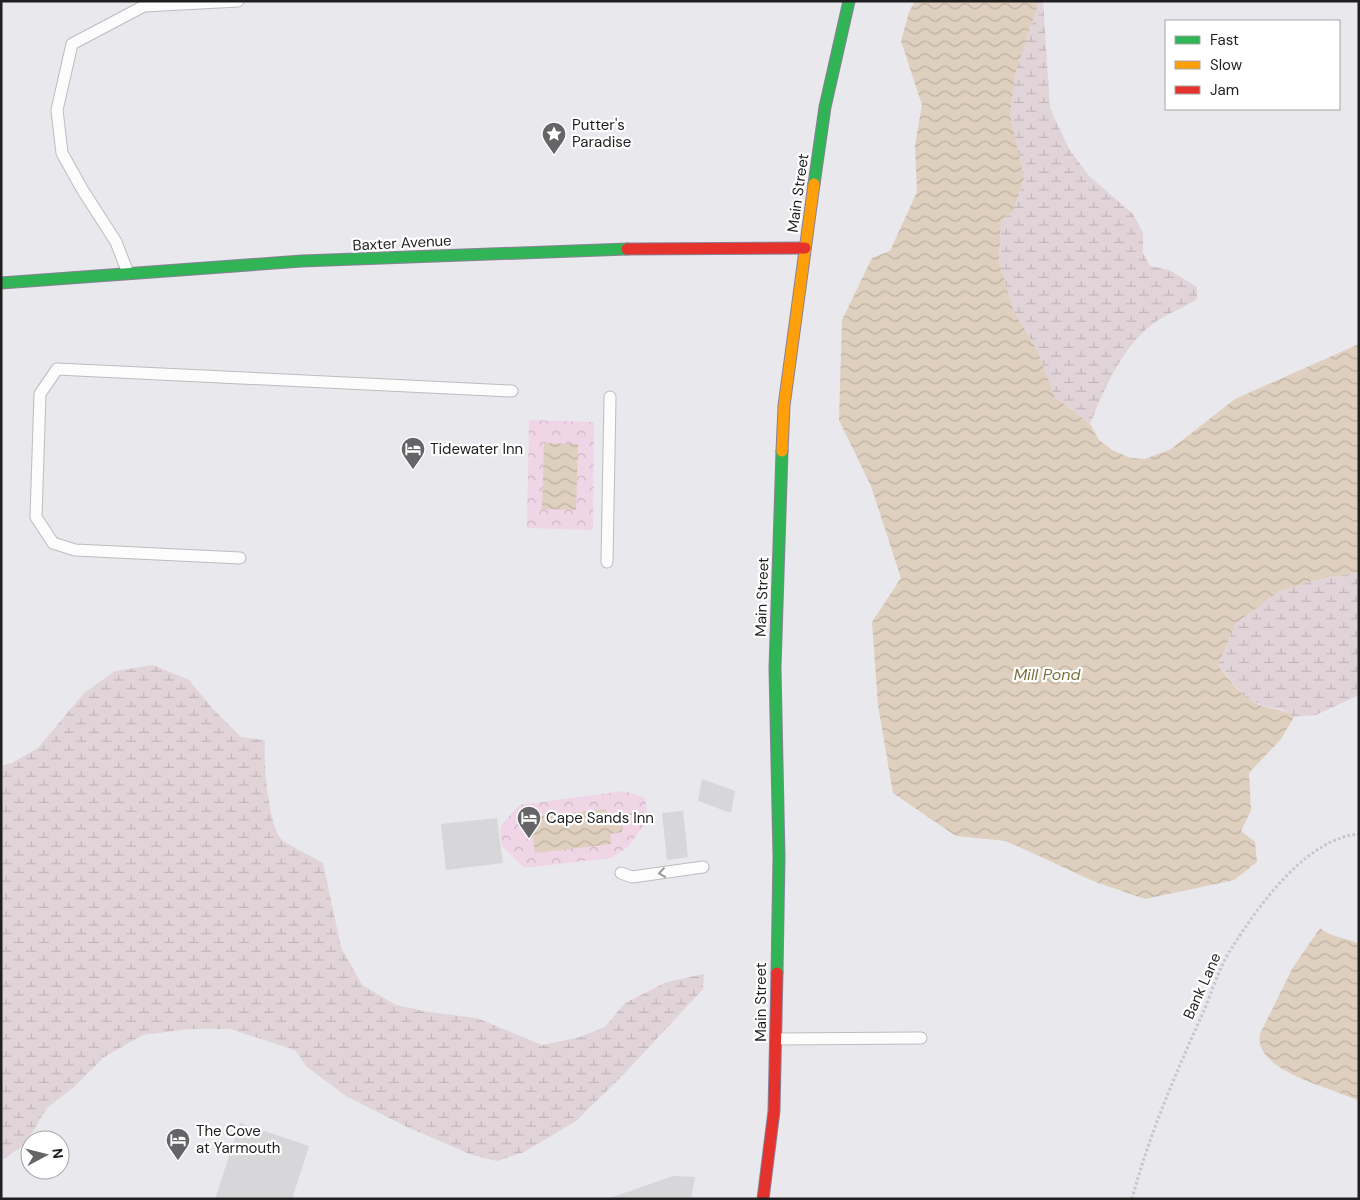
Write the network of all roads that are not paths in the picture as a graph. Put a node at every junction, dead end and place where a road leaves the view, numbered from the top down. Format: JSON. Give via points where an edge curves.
{"nodes":[{"id":1,"x":238,"y":1,"type":"edge"},
{"id":2,"x":849,"y":1,"type":"edge"},
{"id":3,"x":805,"y":248,"type":"junction"},
{"id":4,"x":128,"y":273,"type":"junction"},
{"id":5,"x":1,"y":283,"type":"edge"},
{"id":6,"x":512,"y":391,"type":"dead end"},
{"id":7,"x":610,"y":397,"type":"dead end"},
{"id":8,"x":240,"y":558,"type":"dead end"},
{"id":9,"x":607,"y":562,"type":"dead end"},
{"id":10,"x":702,"y":867,"type":"dead end"},
{"id":11,"x":621,"y":873,"type":"dead end"},
{"id":12,"x":922,"y":1038,"type":"dead end"},
{"id":13,"x":776,"y":1039,"type":"junction"},
{"id":14,"x":764,"y":1199,"type":"edge"}],
"edges":[{"from":1,"to":4,"type":"lane","via":[[144,6],[72,44],[57,110],[62,153],[116,242]]},
{"from":2,"to":3,"type":"main road","name":"Main Street","via":[[826,107]]},
{"from":3,"to":4,"type":"main road","name":"Baxter Avenue","via":[[500,252]]},
{"from":3,"to":13,"type":"main road","name":"Main Street","via":[[783,426],[775,668],[779,857]]},
{"from":4,"to":5,"type":"main road","name":"Baxter Avenue"},
{"from":6,"to":8,"type":"lane","via":[[56,369],[40,394],[36,517],[53,543],[75,550]]},
{"from":7,"to":9,"type":"lane"},
{"from":10,"to":11,"type":"lane","one_way":true,"via":[[632,877]]},
{"from":12,"to":13,"type":"lane"},
{"from":13,"to":14,"type":"main road","name":"Main Street","via":[[774,1111]]}]}
